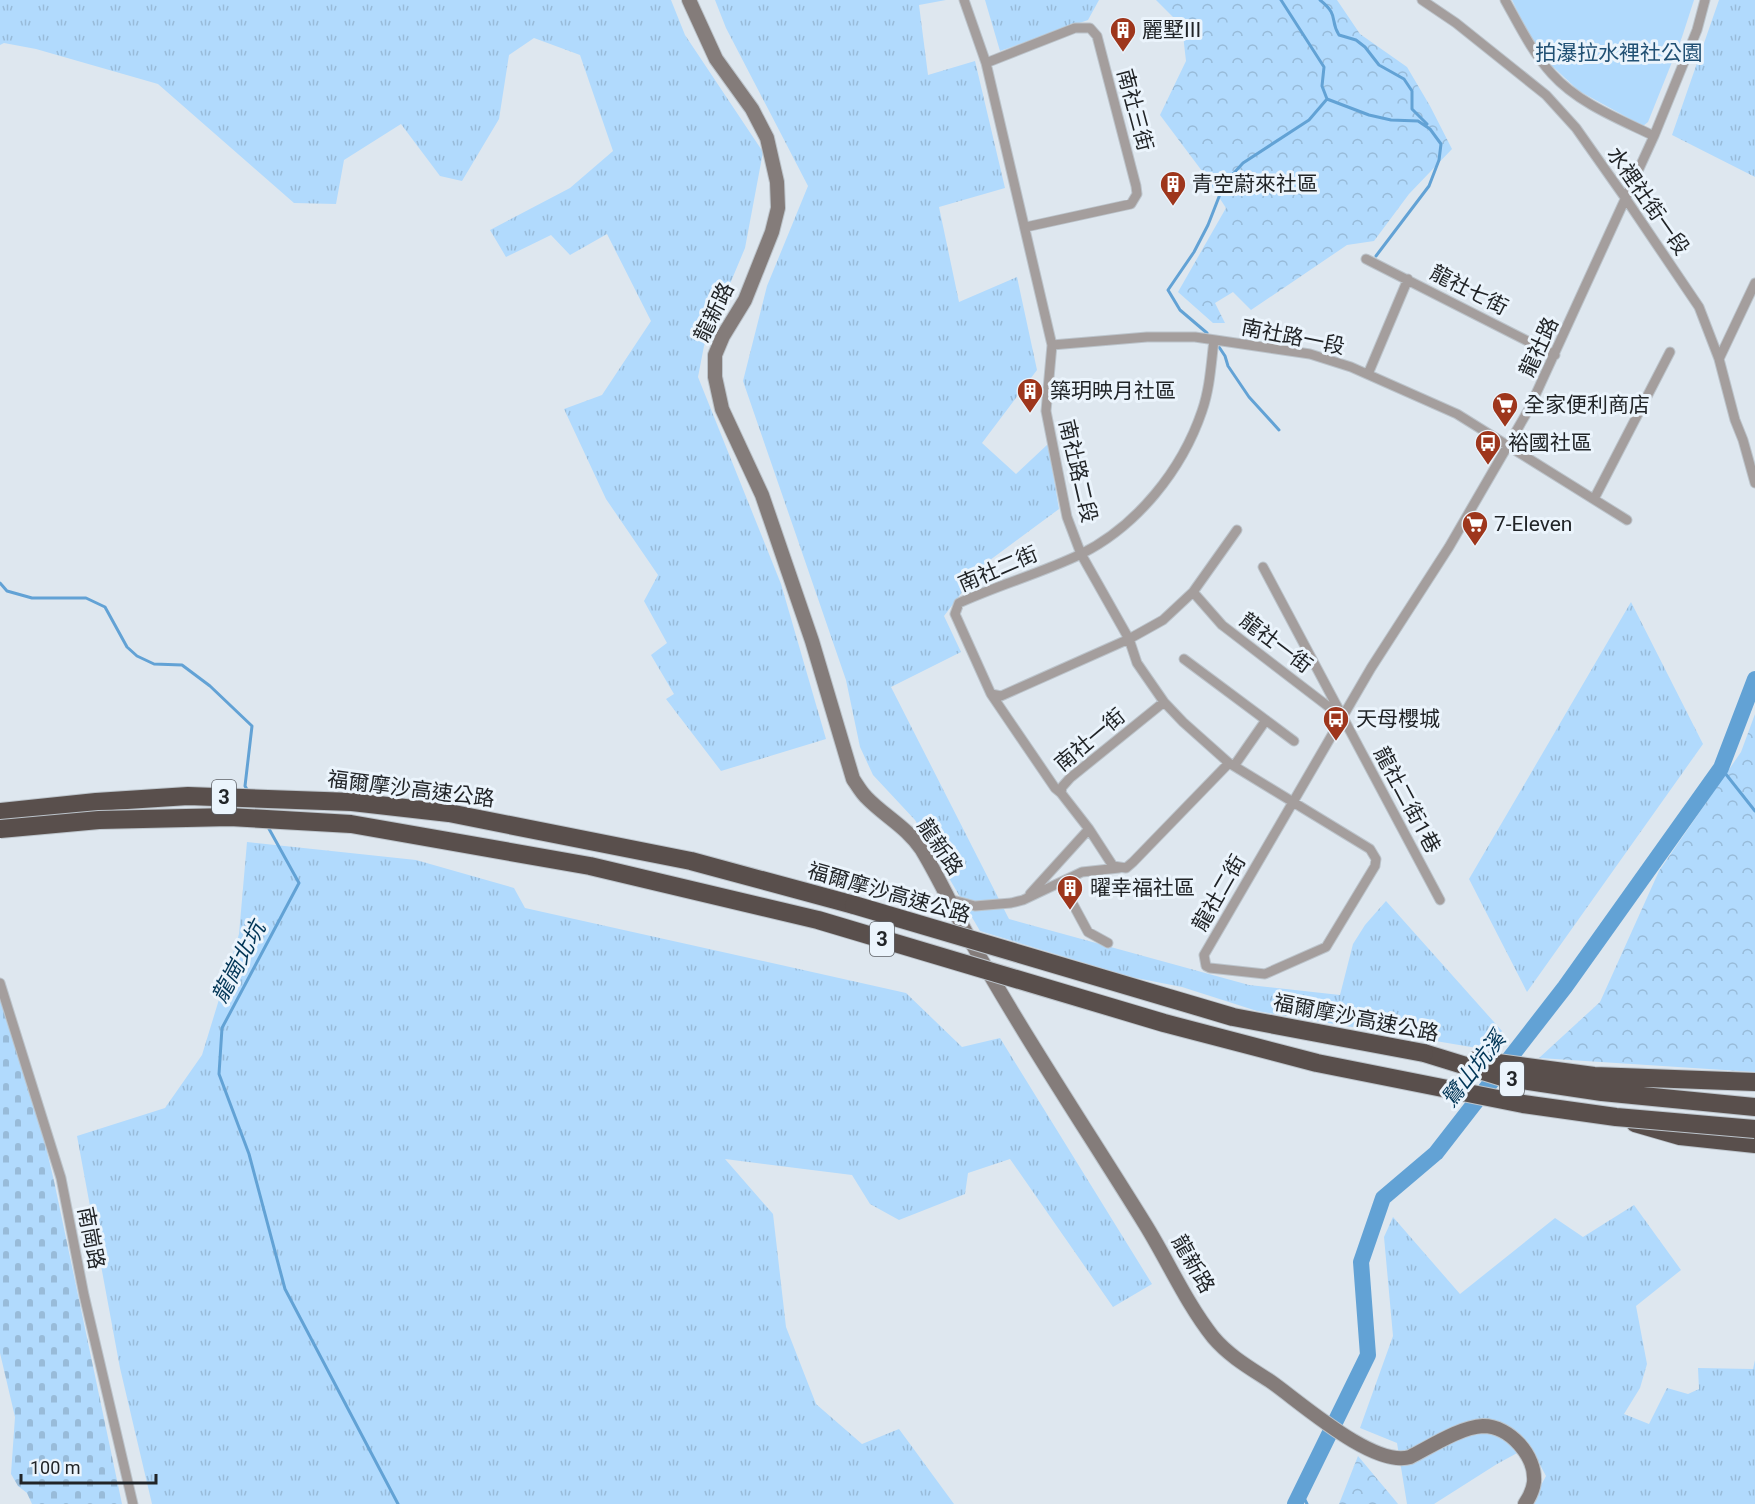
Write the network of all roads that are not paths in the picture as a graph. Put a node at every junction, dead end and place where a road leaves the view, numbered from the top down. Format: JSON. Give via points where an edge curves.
{"nodes":[{"id":1,"x":689,"y":0,"type":"edge"},
{"id":2,"x":964,"y":0,"type":"edge"},
{"id":3,"x":1422,"y":0,"type":"edge"},
{"id":4,"x":1505,"y":0,"type":"edge"},
{"id":5,"x":1705,"y":0,"type":"edge"},
{"id":6,"x":986,"y":63,"type":"junction"},
{"id":7,"x":1654,"y":136,"type":"junction"},
{"id":8,"x":1626,"y":199,"type":"junction"},
{"id":9,"x":1026,"y":227,"type":"junction"},
{"id":10,"x":1366,"y":259,"type":"dead end"},
{"id":11,"x":1408,"y":279,"type":"junction"},
{"id":12,"x":1755,"y":283,"type":"edge"},
{"id":13,"x":1214,"y":340,"type":"junction"},
{"id":14,"x":1052,"y":345,"type":"junction"},
{"id":15,"x":1670,"y":352,"type":"dead end"},
{"id":16,"x":1555,"y":355,"type":"junction"},
{"id":17,"x":1719,"y":358,"type":"junction"},
{"id":18,"x":1368,"y":374,"type":"junction"},
{"id":19,"x":1510,"y":445,"type":"junction"},
{"id":20,"x":1755,"y":483,"type":"edge"},
{"id":21,"x":1594,"y":498,"type":"junction"},
{"id":22,"x":1627,"y":520,"type":"dead end"},
{"id":23,"x":1237,"y":530,"type":"dead end"},
{"id":24,"x":1081,"y":554,"type":"junction"},
{"id":25,"x":1263,"y":567,"type":"dead end"},
{"id":26,"x":1194,"y":592,"type":"junction"},
{"id":27,"x":1129,"y":639,"type":"junction"},
{"id":28,"x":1184,"y":659,"type":"dead end"},
{"id":29,"x":991,"y":694,"type":"junction"},
{"id":30,"x":1164,"y":702,"type":"junction"},
{"id":31,"x":1342,"y":717,"type":"junction"},
{"id":32,"x":1266,"y":720,"type":"junction"},
{"id":33,"x":1294,"y":741,"type":"dead end"},
{"id":34,"x":1232,"y":765,"type":"junction"},
{"id":35,"x":1061,"y":793,"type":"junction"},
{"id":36,"x":1292,"y":803,"type":"junction"},
{"id":37,"x":0,"y":813,"type":"edge"},
{"id":38,"x":0,"y":829,"type":"edge"},
{"id":39,"x":1089,"y":829,"type":"junction"},
{"id":40,"x":1119,"y":868,"type":"junction"},
{"id":41,"x":1061,"y":882,"type":"junction"},
{"id":42,"x":950,"y":899,"type":"junction"},
{"id":43,"x":1025,"y":899,"type":"junction"},
{"id":44,"x":1440,"y":900,"type":"dead end"},
{"id":45,"x":1108,"y":943,"type":"dead end"},
{"id":46,"x":0,"y":983,"type":"edge"},
{"id":47,"x":1755,"y":1082,"type":"edge"},
{"id":48,"x":1598,"y":1084,"type":"junction"},
{"id":49,"x":1755,"y":1107,"type":"edge"},
{"id":50,"x":1616,"y":1117,"type":"junction"},
{"id":51,"x":1755,"y":1129,"type":"edge"},
{"id":52,"x":1755,"y":1144,"type":"edge"},
{"id":53,"x":133,"y":1504,"type":"edge"},
{"id":54,"x":1525,"y":1504,"type":"edge"}],
"edges":[{"from":1,"to":42,"type":"street","name":"龍新路","via":[[716,59],[752,109],[767,138],[777,182],[778,208],[772,232],[745,300],[715,355],[722,409],[762,495],[812,641],[853,779],[866,797],[910,834]]},
{"from":2,"to":6,"type":"street","name":"南社路二段"},
{"from":3,"to":8,"type":"street","name":"水裡社街一段","via":[[1546,95],[1576,128]]},
{"from":4,"to":7,"type":"street","via":[[1534,51],[1554,76],[1590,104]]},
{"from":5,"to":7,"type":"street","name":"龍社路","via":[[1697,30]]},
{"from":6,"to":9,"type":"street","name":"南社路二段"},
{"from":6,"to":9,"type":"street","name":"南社三街","via":[[1076,28],[1090,28],[1097,36],[1136,186],[1137,194],[1131,204]]},
{"from":7,"to":8,"type":"street","name":"龍社路"},
{"from":8,"to":16,"type":"street","name":"龍社路"},
{"from":8,"to":17,"type":"street","name":"水裡社街一段","via":[[1699,307]]},
{"from":9,"to":14,"type":"street","name":"南社路二段"},
{"from":10,"to":11,"type":"street","name":"龍社七街"},
{"from":11,"to":16,"type":"street","name":"龍社七街"},
{"from":11,"to":18,"type":"street"},
{"from":12,"to":17,"type":"street"},
{"from":13,"to":14,"type":"street","name":"南社路一段","via":[[1147,337]]},
{"from":13,"to":18,"type":"street","name":"南社路一段","via":[[1310,354]]},
{"from":13,"to":24,"type":"street","name":"南社二街","via":[[1202,410],[1192,438],[1172,472],[1133,518]]},
{"from":14,"to":24,"type":"street","name":"南社路二段","via":[[1046,411],[1067,517]]},
{"from":15,"to":21,"type":"street"},
{"from":16,"to":19,"type":"street","name":"龍社路"},
{"from":17,"to":20,"type":"street","name":"水裡社街一段"},
{"from":18,"to":19,"type":"street","name":"南社路一段","via":[[1457,414]]},
{"from":19,"to":21,"type":"street","name":"南社路一段"},
{"from":19,"to":31,"type":"street","name":"龍社路"},
{"from":21,"to":22,"type":"street","name":"南社路一段"},
{"from":23,"to":26,"type":"street"},
{"from":24,"to":27,"type":"street","name":"南社路二段"},
{"from":24,"to":29,"type":"street","name":"南社二街","via":[[959,603],[955,614]]},
{"from":25,"to":31,"type":"street","name":"龍社二街1巷"},
{"from":26,"to":27,"type":"street","via":[[1163,620]]},
{"from":26,"to":31,"type":"street","name":"龍社一街","via":[[1222,625]]},
{"from":27,"to":29,"type":"street","via":[[1001,696]]},
{"from":27,"to":30,"type":"street","name":"南社路二段","via":[[1137,663]]},
{"from":28,"to":32,"type":"street"},
{"from":29,"to":35,"type":"street","name":"南社二街"},
{"from":30,"to":34,"type":"street","name":"南社路二段"},
{"from":30,"to":35,"type":"street","name":"南社一街","via":[[1065,783]]},
{"from":31,"to":36,"type":"street","name":"龍社二街"},
{"from":31,"to":44,"type":"street","name":"龍社二街1巷"},
{"from":32,"to":33,"type":"street"},
{"from":32,"to":34,"type":"street"},
{"from":34,"to":36,"type":"street","name":"南社路二段"},
{"from":34,"to":40,"type":"street","via":[[1133,862]]},
{"from":35,"to":39,"type":"street","name":"南社一街"},
{"from":36,"to":36,"type":"street","name":"龍社二街","via":[[1370,849],[1375,866],[1326,946],[1265,974],[1206,966],[1204,955]]},
{"from":37,"to":48,"type":"highway","name":"福爾摩沙高速公路","number":"3","bridge":true,"via":[[188,796],[352,802],[449,813],[691,861],[1233,1017],[1424,1053],[1502,1077]]},
{"from":38,"to":50,"type":"highway","name":"福爾摩沙高速公路","number":"3","bridge":true,"via":[[99,820],[230,816],[351,824],[447,840],[590,866],[818,920],[1164,1023],[1317,1063],[1523,1104]]},
{"from":39,"to":40,"type":"street","name":"南社一街","via":[[1113,866]]},
{"from":39,"to":43,"type":"street"},
{"from":40,"to":41,"type":"street","via":[[1082,872]]},
{"from":41,"to":43,"type":"street"},
{"from":41,"to":45,"type":"street","via":[[1088,932]]},
{"from":42,"to":43,"type":"street","via":[[984,907]]},
{"from":42,"to":54,"type":"street","name":"龍新路","via":[[968,937],[1201,1321],[1230,1354],[1308,1412],[1386,1456],[1403,1459],[1469,1428],[1495,1427],[1506,1433],[1531,1460],[1534,1484]]},
{"from":46,"to":53,"type":"street","name":"南崗路","via":[[61,1178]]},
{"from":47,"to":48,"type":"highway"},
{"from":48,"to":49,"type":"highway","name":"福爾摩沙高速公路","number":"3"},
{"from":50,"to":51,"type":"highway","name":"福爾摩沙高速公路","number":"3","bridge":true},
{"from":50,"to":52,"type":"highway","via":[[1680,1136]]}]}
